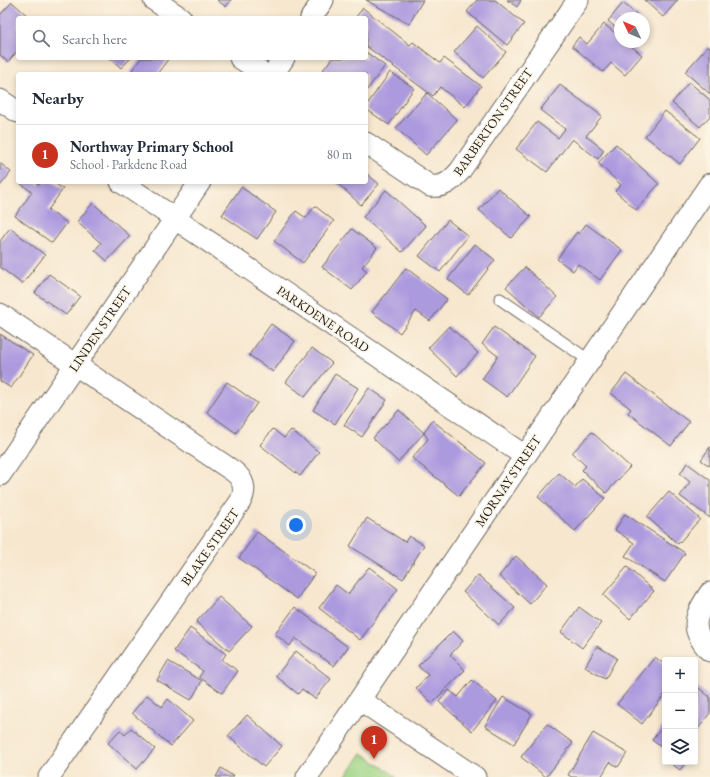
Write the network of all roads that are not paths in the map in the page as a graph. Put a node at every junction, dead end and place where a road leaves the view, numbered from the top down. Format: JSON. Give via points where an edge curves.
{"nodes":[{"id":1,"x":154,"y":0,"type":"edge"},
{"id":2,"x":323,"y":0,"type":"edge"},
{"id":3,"x":578,"y":0,"type":"edge"},
{"id":4,"x":177,"y":16,"type":"edge"},
{"id":5,"x":312,"y":16,"type":"edge"},
{"id":6,"x":243,"y":60,"type":"edge"},
{"id":7,"x":283,"y":60,"type":"edge"},
{"id":8,"x":261,"y":72,"type":"edge"},
{"id":9,"x":274,"y":72,"type":"edge"},
{"id":10,"x":0,"y":100,"type":"edge"},
{"id":11,"x":16,"y":111,"type":"edge"},
{"id":12,"x":368,"y":144,"type":"edge"},
{"id":13,"x":124,"y":184,"type":"edge"},
{"id":14,"x":199,"y":184,"type":"edge"},
{"id":15,"x":710,"y":184,"type":"edge"},
{"id":16,"x":175,"y":219,"type":"junction"},
{"id":17,"x":500,"y":299,"type":"dead end"},
{"id":18,"x":0,"y":314,"type":"edge"},
{"id":19,"x":590,"y":361,"type":"junction"},
{"id":20,"x":75,"y":364,"type":"junction"},
{"id":21,"x":524,"y":456,"type":"junction"},
{"id":22,"x":0,"y":475,"type":"edge"},
{"id":23,"x":710,"y":593,"type":"edge"},
{"id":24,"x":710,"y":651,"type":"edge"},
{"id":25,"x":360,"y":700,"type":"junction"},
{"id":26,"x":49,"y":777,"type":"edge"},
{"id":27,"x":307,"y":777,"type":"edge"},
{"id":28,"x":474,"y":777,"type":"edge"}],
"edges":[{"from":1,"to":4,"type":"street"},
{"from":2,"to":5,"type":"street"},
{"from":3,"to":12,"type":"street","name":"BARBERTON STREET","via":[[450,182],[439,187],[430,186]]},
{"from":6,"to":8,"type":"street"},
{"from":7,"to":9,"type":"street"},
{"from":10,"to":11,"type":"street"},
{"from":13,"to":16,"type":"street","name":"PARKDENE ROAD"},
{"from":14,"to":16,"type":"street","name":"LINDEN STREET"},
{"from":15,"to":19,"type":"street","name":"MORNAY STREET"},
{"from":16,"to":20,"type":"street","name":"LINDEN STREET"},
{"from":16,"to":21,"type":"street","name":"PARKDENE ROAD"},
{"from":17,"to":19,"type":"lane"},
{"from":18,"to":20,"type":"street"},
{"from":19,"to":21,"type":"street","name":"MORNAY STREET"},
{"from":20,"to":22,"type":"street","name":"LINDEN STREET"},
{"from":20,"to":26,"type":"street","name":"BLAKE STREET","via":[[240,476],[245,490],[240,502]]},
{"from":21,"to":25,"type":"street","name":"MORNAY STREET"},
{"from":23,"to":24,"type":"street","via":[[698,614],[695,628],[700,640]]},
{"from":25,"to":27,"type":"street","name":"MORNAY STREET"},
{"from":25,"to":28,"type":"street"}]}
